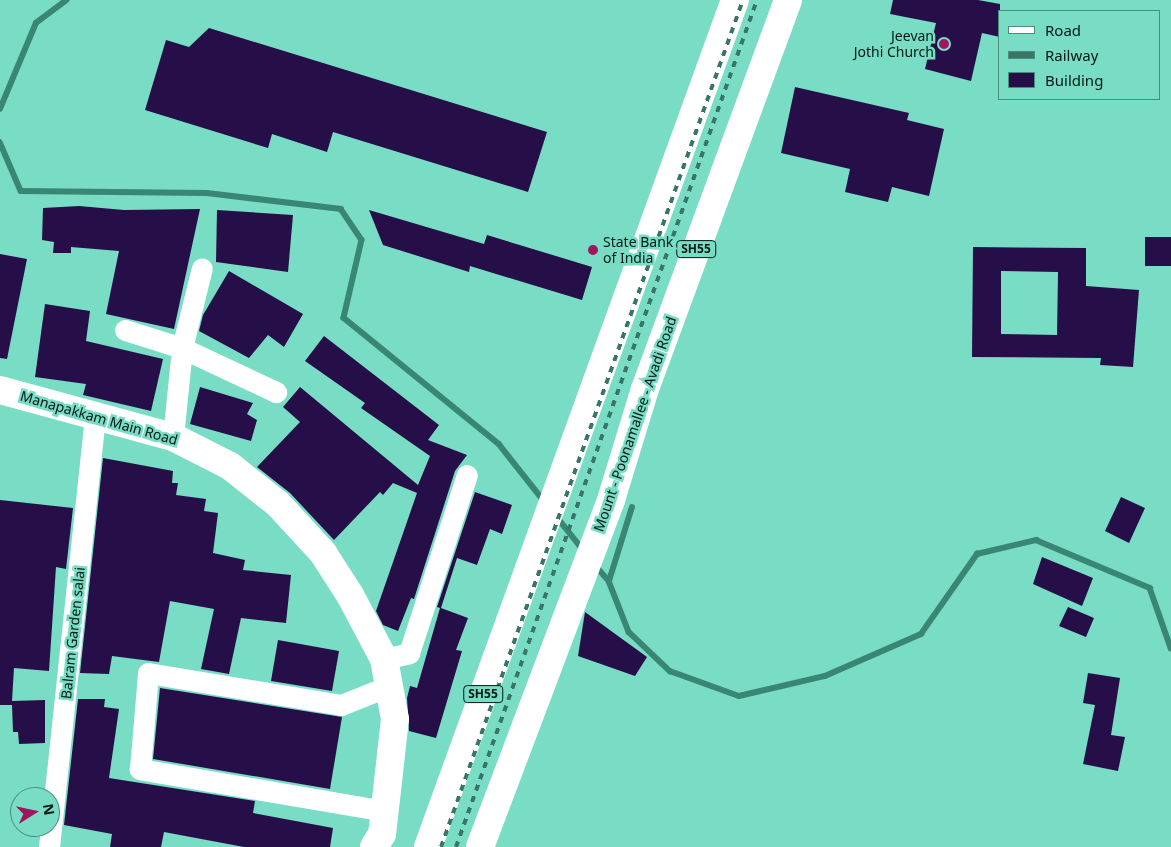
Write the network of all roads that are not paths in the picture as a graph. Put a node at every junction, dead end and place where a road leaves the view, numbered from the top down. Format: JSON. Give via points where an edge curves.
{"nodes":[{"id":1,"x":735,"y":0,"type":"edge"},
{"id":2,"x":788,"y":0,"type":"edge"},
{"id":3,"x":202,"y":268,"type":"dead end"},
{"id":4,"x":125,"y":330,"type":"dead end"},
{"id":5,"x":182,"y":348,"type":"junction"},
{"id":6,"x":0,"y":390,"type":"edge"},
{"id":7,"x":276,"y":392,"type":"dead end"},
{"id":8,"x":95,"y":418,"type":"junction"},
{"id":9,"x":173,"y":437,"type":"junction"},
{"id":10,"x":467,"y":475,"type":"dead end"},
{"id":11,"x":384,"y":660,"type":"junction"},
{"id":12,"x":389,"y":686,"type":"junction"},
{"id":13,"x":382,"y":835,"type":"edge"},
{"id":14,"x":49,"y":847,"type":"edge"},
{"id":15,"x":428,"y":847,"type":"edge"},
{"id":16,"x":480,"y":847,"type":"edge"}],
"edges":[{"from":1,"to":15,"type":"main road","number":"SH55"},
{"from":2,"to":16,"type":"main road","name":"Mount - Poonamallee - Avadi Road","number":"SH55","via":[[645,389],[611,500]]},
{"from":3,"to":5,"type":"street"},
{"from":4,"to":5,"type":"street"},
{"from":5,"to":7,"type":"street"},
{"from":5,"to":9,"type":"street"},
{"from":6,"to":8,"type":"main road","name":"Manapakkam Main Road"},
{"from":8,"to":9,"type":"main road","name":"Manapakkam Main Road"},
{"from":8,"to":14,"type":"street","name":"Balram Garden salai"},
{"from":9,"to":11,"type":"main road","name":"Manapakkam Main Road","via":[[230,466],[278,504],[323,553],[350,595]]},
{"from":10,"to":11,"type":"street","via":[[409,653]]},
{"from":11,"to":12,"type":"main road","name":"Manapakkam Main Road"},
{"from":12,"to":13,"type":"main road","name":"Manapakkam Main Road","via":[[395,719]]},
{"from":12,"to":13,"type":"street","via":[[341,705],[148,673],[140,769]]}]}
